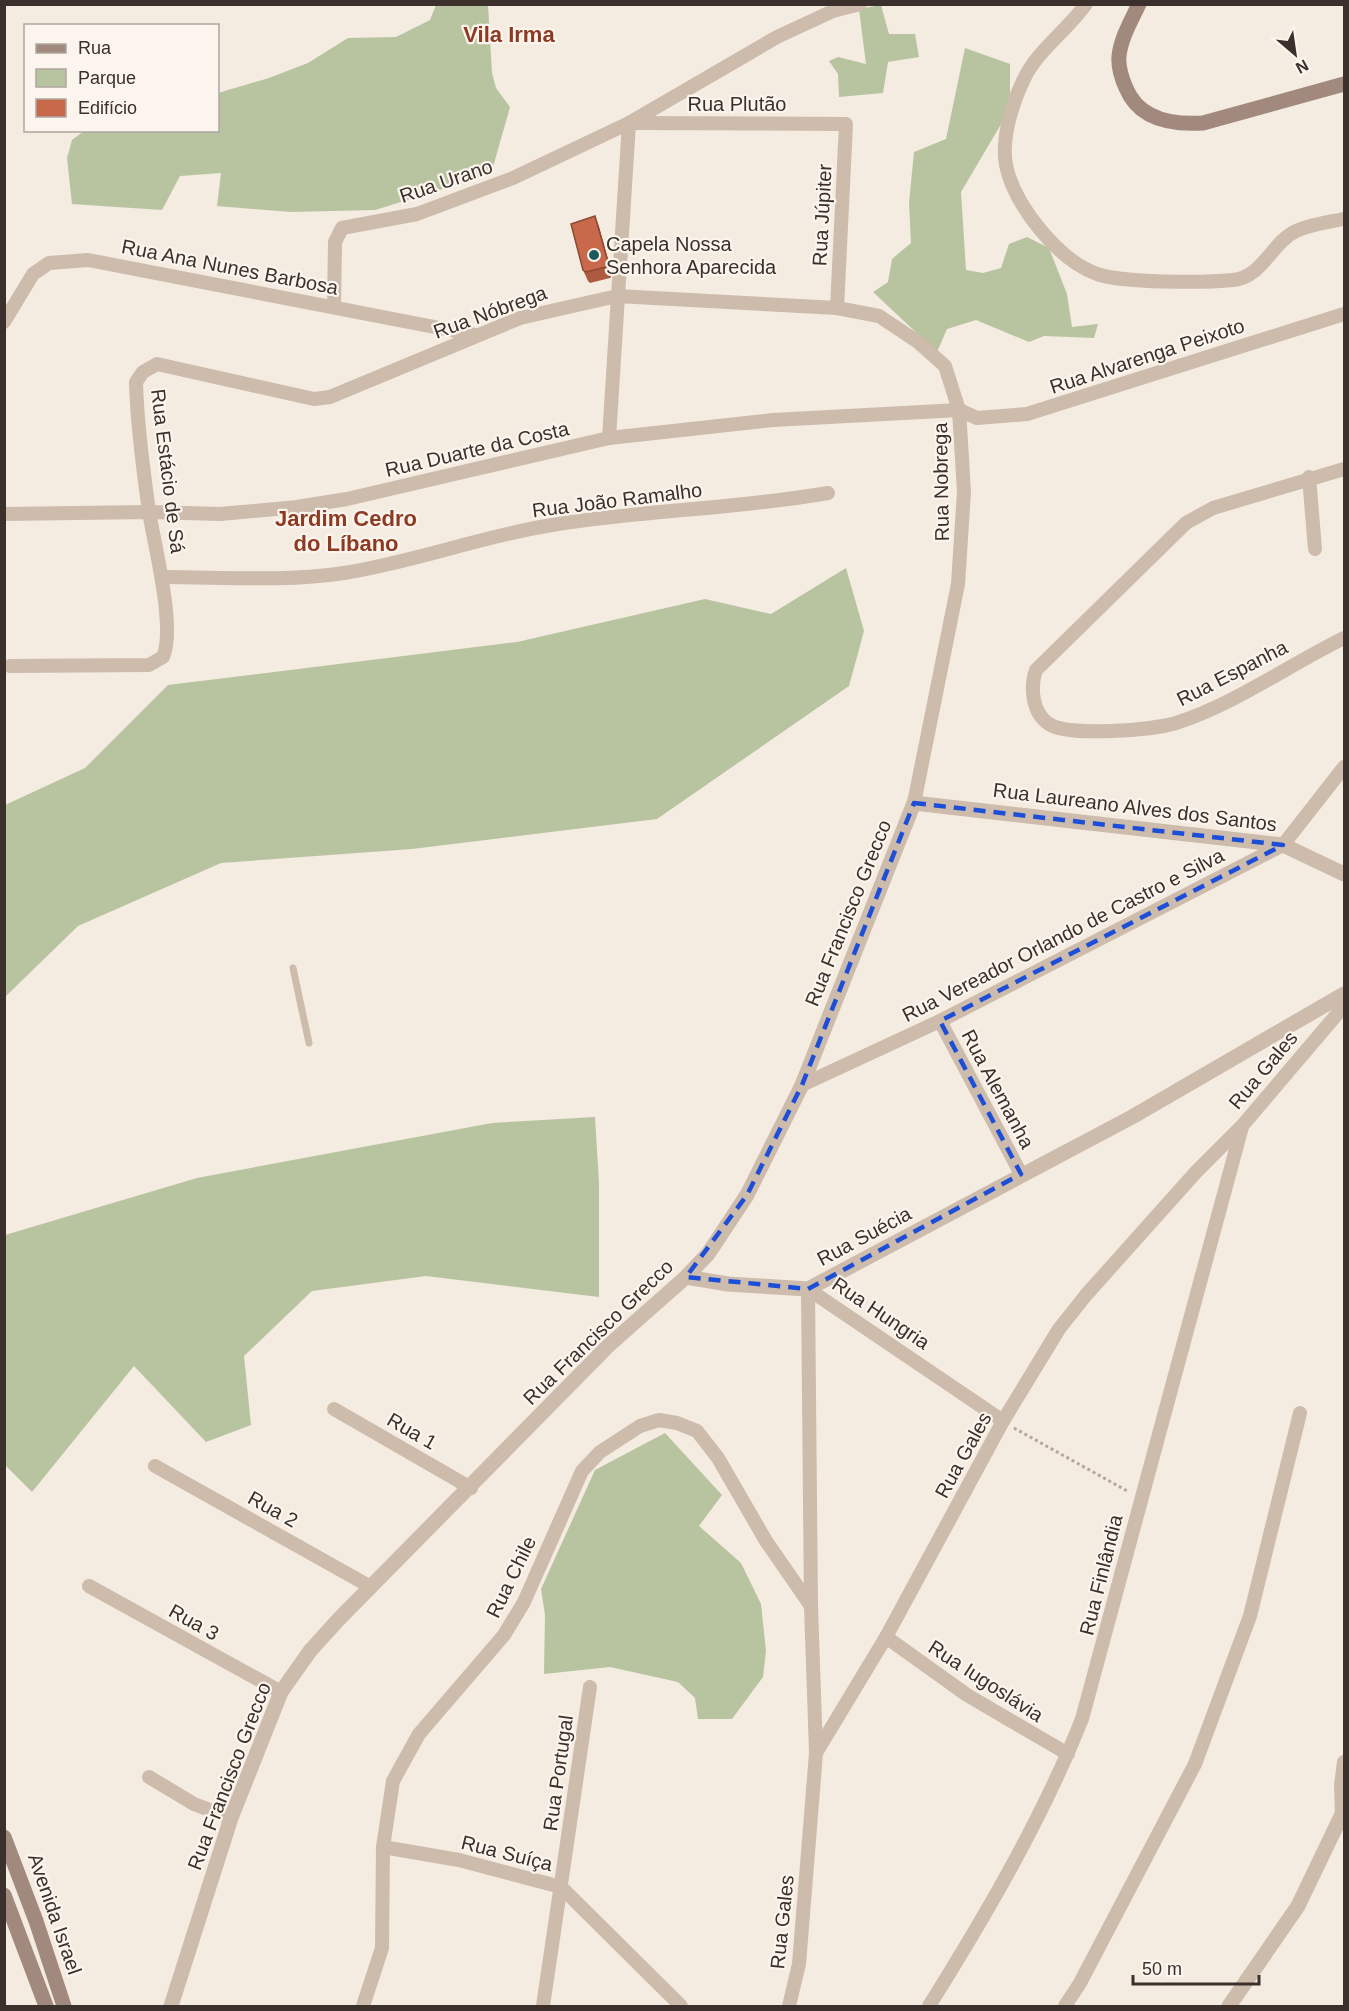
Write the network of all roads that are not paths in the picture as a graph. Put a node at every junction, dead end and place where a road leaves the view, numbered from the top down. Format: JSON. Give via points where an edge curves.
{"nodes":[{"id":1,"x":860,"y":4,"type":"edge"},
{"id":2,"x":1086,"y":4,"type":"edge"},
{"id":3,"x":1139,"y":4,"type":"edge"},
{"id":4,"x":1344,"y":84,"type":"edge"},
{"id":5,"x":629,"y":123,"type":"junction"},
{"id":6,"x":846,"y":124,"type":"joint"},
{"id":7,"x":1344,"y":219,"type":"edge"},
{"id":8,"x":617,"y":296,"type":"junction"},
{"id":9,"x":334,"y":306,"type":"junction"},
{"id":10,"x":837,"y":308,"type":"junction"},
{"id":11,"x":1344,"y":314,"type":"edge"},
{"id":12,"x":4,"y":322,"type":"edge"},
{"id":13,"x":476,"y":335,"type":"junction"},
{"id":14,"x":143,"y":372,"type":"joint"},
{"id":15,"x":959,"y":411,"type":"junction"},
{"id":16,"x":609,"y":438,"type":"junction"},
{"id":17,"x":1344,"y":468,"type":"edge"},
{"id":18,"x":1309,"y":477,"type":"junction"},
{"id":19,"x":828,"y":493,"type":"dead end"},
{"id":20,"x":149,"y":512,"type":"junction"},
{"id":21,"x":4,"y":514,"type":"edge"},
{"id":22,"x":1315,"y":549,"type":"dead end"},
{"id":23,"x":162,"y":577,"type":"junction"},
{"id":24,"x":950,"y":624,"type":"joint"},
{"id":25,"x":1344,"y":638,"type":"edge"},
{"id":26,"x":10,"y":666,"type":"dead end"},
{"id":27,"x":1344,"y":767,"type":"edge"},
{"id":28,"x":914,"y":803,"type":"junction"},
{"id":29,"x":1283,"y":845,"type":"junction"},
{"id":30,"x":1344,"y":874,"type":"edge"},
{"id":31,"x":293,"y":969,"type":"dead end"},
{"id":32,"x":1344,"y":994,"type":"edge"},
{"id":33,"x":1344,"y":1006,"type":"edge"},
{"id":34,"x":940,"y":1021,"type":"junction"},
{"id":35,"x":309,"y":1043,"type":"dead end"},
{"id":36,"x":802,"y":1085,"type":"junction"},
{"id":37,"x":1242,"y":1126,"type":"junction"},
{"id":38,"x":1021,"y":1174,"type":"junction"},
{"id":39,"x":686,"y":1278,"type":"junction"},
{"id":40,"x":808,"y":1289,"type":"junction"},
{"id":41,"x":334,"y":1409,"type":"dead end"},
{"id":42,"x":1300,"y":1413,"type":"dead end"},
{"id":43,"x":1003,"y":1421,"type":"junction"},
{"id":44,"x":155,"y":1466,"type":"dead end"},
{"id":45,"x":471,"y":1488,"type":"junction"},
{"id":46,"x":89,"y":1586,"type":"dead end"},
{"id":47,"x":371,"y":1587,"type":"junction"},
{"id":48,"x":812,"y":1606,"type":"junction"},
{"id":49,"x":885,"y":1637,"type":"junction"},
{"id":50,"x":590,"y":1688,"type":"dead end"},
{"id":51,"x":281,"y":1692,"type":"junction"},
{"id":52,"x":816,"y":1753,"type":"junction"},
{"id":53,"x":1068,"y":1754,"type":"junction"},
{"id":54,"x":1344,"y":1762,"type":"edge"},
{"id":55,"x":148,"y":1777,"type":"dead end"},
{"id":56,"x":1343,"y":1813,"type":"edge"},
{"id":57,"x":231,"y":1818,"type":"junction"},
{"id":58,"x":4,"y":1837,"type":"edge"},
{"id":59,"x":383,"y":1847,"type":"junction"},
{"id":60,"x":561,"y":1887,"type":"junction"},
{"id":61,"x":4,"y":1895,"type":"edge"},
{"id":62,"x":11,"y":1928,"type":"edge"},
{"id":63,"x":46,"y":2007,"type":"edge"},
{"id":64,"x":63,"y":2007,"type":"edge"},
{"id":65,"x":171,"y":2007,"type":"edge"},
{"id":66,"x":363,"y":2007,"type":"edge"},
{"id":67,"x":543,"y":2007,"type":"edge"},
{"id":68,"x":681,"y":2007,"type":"edge"},
{"id":69,"x":789,"y":2007,"type":"edge"},
{"id":70,"x":929,"y":2007,"type":"edge"},
{"id":71,"x":1065,"y":2007,"type":"edge"},
{"id":72,"x":1229,"y":2007,"type":"edge"}],
"edges":[{"from":1,"to":5,"type":"street","via":[[832,11],[777,37]]},
{"from":2,"to":7,"type":"street","via":[[1036,57],[1022,82],[1010,116],[1006,150],[1006,165],[1015,190],[1047,239],[1073,262],[1098,274],[1153,281],[1235,280],[1251,274],[1296,231]]},
{"from":3,"to":4,"type":"main road","via":[[1119,58],[1123,81],[1130,98],[1143,112],[1161,121],[1203,123]]},
{"from":5,"to":6,"type":"street","name":"Rua Plutão"},
{"from":5,"to":8,"type":"street"},
{"from":5,"to":9,"type":"street","name":"Rua Urano","via":[[449,204],[342,228],[335,242]]},
{"from":6,"to":10,"type":"street","name":"Rua Júpiter"},
{"from":8,"to":10,"type":"street","name":"Rua Nóbrega"},
{"from":8,"to":13,"type":"street","name":"Rua Nóbrega","via":[[552,309]]},
{"from":8,"to":16,"type":"street"},
{"from":9,"to":12,"type":"street","name":"Rua Ana Nunes Barbosa","via":[[88,261],[68,261],[49,263],[33,274]]},
{"from":9,"to":13,"type":"street","name":"Rua Ana Nunes Barbosa"},
{"from":10,"to":15,"type":"street","name":"Rua Nóbrega","via":[[879,316],[918,342],[945,366]]},
{"from":11,"to":15,"type":"street","name":"Rua Alvarenga Peixoto","via":[[1027,414],[977,418]]},
{"from":13,"to":14,"type":"street","name":"Rua Nóbrega","via":[[330,397],[314,399],[172,366],[157,364]]},
{"from":14,"to":20,"type":"street","name":"Rua Estácio de Sá","via":[[136,382],[136,397]]},
{"from":15,"to":16,"type":"street","name":"Rua Duarte da Costa","via":[[773,420]]},
{"from":15,"to":24,"type":"street","name":"Rua Nobrega","via":[[964,492],[962,540]]},
{"from":16,"to":20,"type":"street","name":"Rua Duarte da Costa","via":[[347,499],[220,514]]},
{"from":17,"to":18,"type":"street"},
{"from":18,"to":22,"type":"street"},
{"from":18,"to":25,"type":"street","name":"Rua Espanha","via":[[1213,508],[1186,523],[1036,670],[1031,686],[1037,709],[1047,723],[1062,729],[1139,731],[1176,723],[1220,704]]},
{"from":19,"to":23,"type":"street","name":"Rua João Ramalho","via":[[777,502],[635,513],[550,525],[345,573],[298,578]]},
{"from":20,"to":21,"type":"street","name":"Rua Duarte da Costa"},
{"from":20,"to":23,"type":"street","name":"Rua Estácio de Sá"},
{"from":23,"to":26,"type":"street","name":"Rua Estácio de Sá","via":[[166,650],[157,662]]},
{"from":24,"to":28,"type":"street","name":"Rua Francisco Grecco"},
{"from":27,"to":29,"type":"street","name":"Rua Vereador Orlando de Castro e Silva"},
{"from":28,"to":29,"type":"street","name":"Rua Laureano Alves dos Santos"},
{"from":28,"to":36,"type":"street","name":"Rua Francisco Grecco"},
{"from":29,"to":30,"type":"street","name":"Rua Laureano Alves dos Santos"},
{"from":29,"to":34,"type":"street","name":"Rua Vereador Orlando de Castro e Silva"},
{"from":31,"to":35,"type":"lane"},
{"from":32,"to":38,"type":"street","name":"Rua Suécia","via":[[1132,1117]]},
{"from":33,"to":37,"type":"street","name":"Rua Gales"},
{"from":34,"to":36,"type":"street","name":"Rua Vereador Orlando de Castro e Silva"},
{"from":34,"to":38,"type":"street","name":"Rua Alemanha"},
{"from":36,"to":39,"type":"street","name":"Rua Francisco Grecco","via":[[747,1195],[708,1254]]},
{"from":37,"to":43,"type":"street","name":"Rua Gales","via":[[1086,1295],[1059,1329]]},
{"from":37,"to":53,"type":"street","name":"Rua Finlândia","via":[[1094,1683]]},
{"from":38,"to":40,"type":"street","name":"Rua Suécia"},
{"from":39,"to":40,"type":"street","name":"Rua Hungria"},
{"from":39,"to":45,"type":"street","name":"Rua Francisco Grecco","via":[[616,1338]]},
{"from":40,"to":43,"type":"street","name":"Rua Hungria"},
{"from":40,"to":48,"type":"street","name":"Rua Suécia"},
{"from":41,"to":45,"type":"street","name":"Rua 1"},
{"from":42,"to":71,"type":"street","via":[[1250,1616],[1195,1764]]},
{"from":43,"to":49,"type":"street","name":"Rua Gales"},
{"from":44,"to":47,"type":"street","name":"Rua 2"},
{"from":45,"to":47,"type":"street","name":"Rua Francisco Grecco"},
{"from":46,"to":51,"type":"street","name":"Rua 3"},
{"from":47,"to":51,"type":"street","name":"Rua Francisco Grecco","via":[[310,1651]]},
{"from":48,"to":52,"type":"street","name":"Rua Suécia"},
{"from":48,"to":59,"type":"street","name":"Rua Chile","via":[[766,1541],[718,1458],[696,1431],[659,1420],[640,1426],[600,1452],[582,1471],[524,1602],[504,1635],[419,1734],[393,1781]]},
{"from":49,"to":52,"type":"street","name":"Rua Gales"},
{"from":49,"to":53,"type":"street","name":"Rua Iugoslávia","via":[[967,1695]]},
{"from":50,"to":60,"type":"street","name":"Rua Portugal"},
{"from":51,"to":57,"type":"street","name":"Rua Francisco Grecco"},
{"from":52,"to":69,"type":"street","name":"Rua Gales","via":[[799,1964]]},
{"from":53,"to":70,"type":"street","name":"Rua Finlândia","via":[[1024,1842]]},
{"from":54,"to":56,"type":"street"},
{"from":55,"to":57,"type":"street","via":[[194,1804]]},
{"from":56,"to":72,"type":"street","via":[[1298,1906]]},
{"from":57,"to":65,"type":"street","name":"Rua Francisco Grecco"},
{"from":58,"to":64,"type":"main road","name":"Avenida Israel","via":[[36,1920]]},
{"from":59,"to":60,"type":"street","name":"Rua Suíça","via":[[459,1860]]},
{"from":59,"to":66,"type":"street","name":"Rua Chile","via":[[382,1948]]},
{"from":60,"to":67,"type":"street","name":"Rua Portugal"},
{"from":60,"to":68,"type":"street","name":"Rua Suíça"},
{"from":61,"to":62,"type":"main road","name":"Avenida Israel"},
{"from":62,"to":63,"type":"main road","name":"Avenida Israel"}]}
